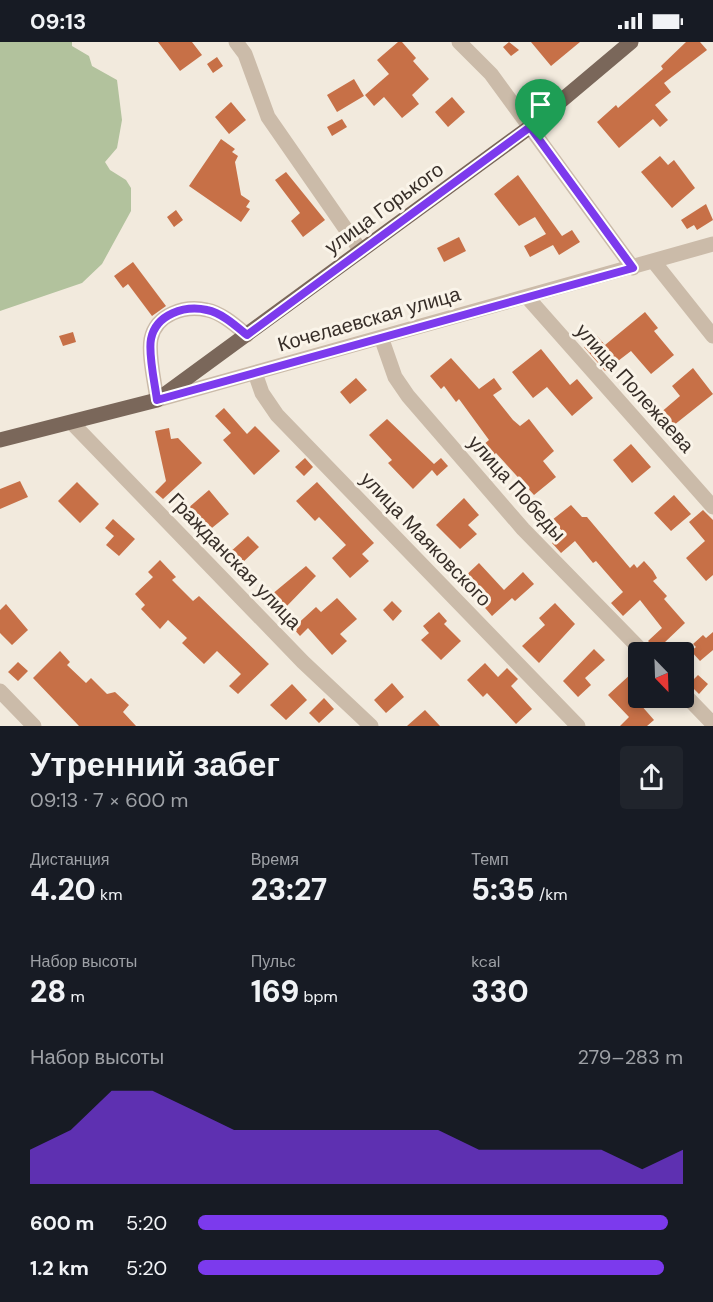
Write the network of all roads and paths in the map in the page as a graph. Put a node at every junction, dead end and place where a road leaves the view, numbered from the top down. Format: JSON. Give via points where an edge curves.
{"nodes":[{"id":1,"x":236,"y":42,"type":"edge"},
{"id":2,"x":459,"y":42,"type":"edge"},
{"id":3,"x":631,"y":42,"type":"edge"},
{"id":4,"x":530,"y":127,"type":"junction"},
{"id":5,"x":713,"y":244,"type":"edge"},
{"id":6,"x":361,"y":251,"type":"junction"},
{"id":7,"x":654,"y":262,"type":"junction"},
{"id":8,"x":633,"y":268,"type":"junction"},
{"id":9,"x":526,"y":297,"type":"junction"},
{"id":10,"x":247,"y":335,"type":"junction"},
{"id":11,"x":713,"y":336,"type":"edge"},
{"id":12,"x":381,"y":337,"type":"junction"},
{"id":13,"x":255,"y":373,"type":"junction"},
{"id":14,"x":157,"y":400,"type":"junction"},
{"id":15,"x":72,"y":423,"type":"junction"},
{"id":16,"x":0,"y":440,"type":"edge"},
{"id":17,"x":713,"y":507,"type":"edge"},
{"id":18,"x":633,"y":642,"type":"edge"},
{"id":19,"x":0,"y":691,"type":"edge"},
{"id":20,"x":694,"y":704,"type":"edge"},
{"id":21,"x":713,"y":724,"type":"edge"},
{"id":22,"x":34,"y":726,"type":"edge"},
{"id":23,"x":371,"y":726,"type":"edge"},
{"id":24,"x":578,"y":726,"type":"edge"}],
"edges":[{"from":1,"to":6,"type":"street","via":[[245,54],[268,117]]},
{"from":2,"to":4,"type":"street","via":[[491,74]]},
{"from":3,"to":4,"type":"main road","name":"улица Горького"},
{"from":4,"to":6,"type":"main road","name":"улица Горького"},
{"from":4,"to":8,"type":"street"},
{"from":5,"to":7,"type":"street","name":"Кочелаевская улица"},
{"from":6,"to":10,"type":"main road","name":"улица Горького"},
{"from":7,"to":8,"type":"street","name":"Кочелаевская улица"},
{"from":7,"to":11,"type":"street"},
{"from":8,"to":9,"type":"street","name":"Кочелаевская улица"},
{"from":9,"to":12,"type":"street","name":"Кочелаевская улица"},
{"from":9,"to":17,"type":"street","name":"улица Полежаева"},
{"from":10,"to":14,"type":"main road","name":"улица Горького"},
{"from":10,"to":14,"type":"street","via":[[209,310],[188,308],[172,313],[158,324],[151,340]]},
{"from":12,"to":13,"type":"street","name":"Кочелаевская улица"},
{"from":12,"to":18,"type":"street","name":"улица Победы","via":[[395,377],[408,396],[523,529]]},
{"from":13,"to":14,"type":"street","name":"Кочелаевская улица"},
{"from":13,"to":24,"type":"street","name":"улица Маяковского","via":[[262,393],[277,415]]},
{"from":14,"to":15,"type":"main road","name":"Кочелаевская улица"},
{"from":15,"to":16,"type":"main road","name":"Кочелаевская улица"},
{"from":15,"to":23,"type":"street","name":"Гражданская улица","via":[[303,662]]},
{"from":19,"to":22,"type":"street"},
{"from":20,"to":21,"type":"street"}]}
